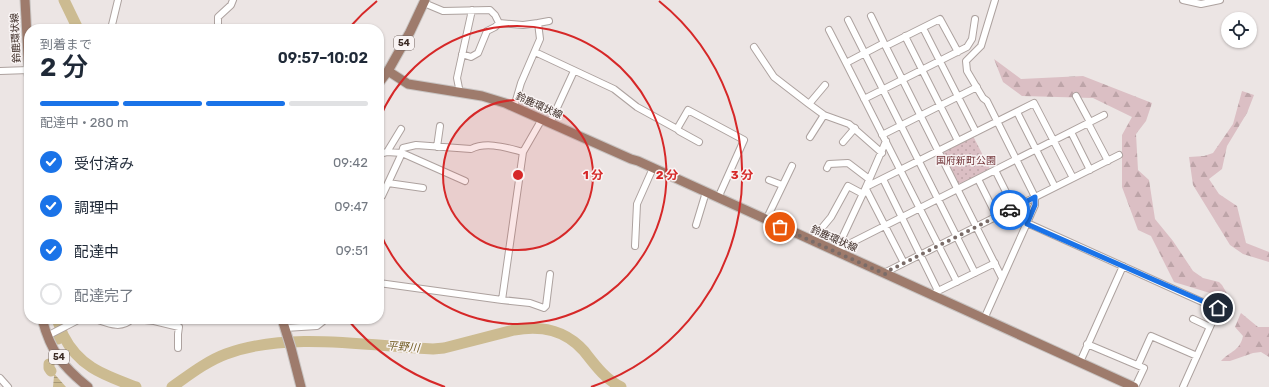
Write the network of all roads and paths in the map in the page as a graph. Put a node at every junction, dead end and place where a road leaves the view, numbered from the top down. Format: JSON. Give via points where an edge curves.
{"nodes":[{"id":1,"x":25,"y":0,"type":"edge"},
{"id":2,"x":118,"y":0,"type":"edge"},
{"id":3,"x":233,"y":0,"type":"edge"},
{"id":4,"x":995,"y":0,"type":"edge"},
{"id":5,"x":1183,"y":0,"type":"edge"},
{"id":6,"x":1220,"y":0,"type":"edge"},
{"id":7,"x":425,"y":1,"type":"edge"},
{"id":8,"x":472,"y":10,"type":"junction"},
{"id":9,"x":871,"y":16,"type":"dead end"},
{"id":10,"x":975,"y":19,"type":"dead end"},
{"id":11,"x":848,"y":20,"type":"dead end"},
{"id":12,"x":549,"y":21,"type":"dead end"},
{"id":13,"x":499,"y":22,"type":"junction"},
{"id":14,"x":538,"y":23,"type":"junction"},
{"id":15,"x":26,"y":24,"type":"edge"},
{"id":16,"x":112,"y":24,"type":"edge"},
{"id":17,"x":218,"y":24,"type":"edge"},
{"id":18,"x":923,"y":28,"type":"junction"},
{"id":19,"x":829,"y":30,"type":"dead end"},
{"id":20,"x":905,"y":36,"type":"junction"},
{"id":21,"x":885,"y":45,"type":"junction"},
{"id":22,"x":754,"y":47,"type":"dead end"},
{"id":23,"x":535,"y":52,"type":"junction"},
{"id":24,"x":958,"y":52,"type":"junction"},
{"id":25,"x":462,"y":54,"type":"junction"},
{"id":26,"x":864,"y":54,"type":"junction"},
{"id":27,"x":940,"y":61,"type":"junction"},
{"id":28,"x":846,"y":63,"type":"junction"},
{"id":29,"x":24,"y":70,"type":"edge"},
{"id":30,"x":922,"y":70,"type":"junction"},
{"id":31,"x":0,"y":71,"type":"edge"},
{"id":32,"x":574,"y":71,"type":"junction"},
{"id":33,"x":388,"y":72,"type":"junction"},
{"id":34,"x":384,"y":77,"type":"edge"},
{"id":35,"x":903,"y":79,"type":"junction"},
{"id":36,"x":825,"y":85,"type":"dead end"},
{"id":37,"x":977,"y":87,"type":"junction"},
{"id":38,"x":882,"y":90,"type":"junction"},
{"id":39,"x":460,"y":93,"type":"junction"},
{"id":40,"x":958,"y":96,"type":"junction"},
{"id":41,"x":1076,"y":96,"type":"dead end"},
{"id":42,"x":864,"y":99,"type":"junction"},
{"id":43,"x":809,"y":104,"type":"junction"},
{"id":44,"x":940,"y":105,"type":"junction"},
{"id":45,"x":514,"y":107,"type":"junction"},
{"id":46,"x":1017,"y":112,"type":"junction"},
{"id":47,"x":824,"y":115,"type":"junction"},
{"id":48,"x":921,"y":115,"type":"junction"},
{"id":49,"x":1104,"y":115,"type":"dead end"},
{"id":50,"x":546,"y":121,"type":"junction"},
{"id":51,"x":997,"y":122,"type":"junction"},
{"id":52,"x":1089,"y":123,"type":"junction"},
{"id":53,"x":440,"y":126,"type":"dead end"},
{"id":54,"x":900,"y":126,"type":"junction"},
{"id":55,"x":401,"y":128,"type":"dead end"},
{"id":56,"x":855,"y":128,"type":"junction"},
{"id":57,"x":677,"y":129,"type":"junction"},
{"id":58,"x":976,"y":132,"type":"junction"},
{"id":59,"x":1071,"y":132,"type":"junction"},
{"id":60,"x":882,"y":135,"type":"junction"},
{"id":61,"x":810,"y":137,"type":"dead end"},
{"id":62,"x":886,"y":141,"type":"junction"},
{"id":63,"x":958,"y":141,"type":"junction"},
{"id":64,"x":1053,"y":141,"type":"junction"},
{"id":65,"x":699,"y":142,"type":"dead end"},
{"id":66,"x":843,"y":142,"type":"dead end"},
{"id":67,"x":437,"y":147,"type":"junction"},
{"id":68,"x":1036,"y":150,"type":"junction"},
{"id":69,"x":939,"y":151,"type":"junction"},
{"id":70,"x":387,"y":152,"type":"junction"},
{"id":71,"x":523,"y":152,"type":"junction"},
{"id":72,"x":384,"y":153,"type":"edge"},
{"id":73,"x":402,"y":153,"type":"junction"},
{"id":74,"x":882,"y":153,"type":"junction"},
{"id":75,"x":1119,"y":155,"type":"dead end"},
{"id":76,"x":1016,"y":160,"type":"junction"},
{"id":77,"x":918,"y":161,"type":"junction"},
{"id":78,"x":1108,"y":161,"type":"junction"},
{"id":79,"x":792,"y":166,"type":"dead end"},
{"id":80,"x":653,"y":168,"type":"junction"},
{"id":81,"x":827,"y":168,"type":"dead end"},
{"id":82,"x":901,"y":170,"type":"junction"},
{"id":83,"x":995,"y":170,"type":"junction"},
{"id":84,"x":1090,"y":170,"type":"junction"},
{"id":85,"x":1073,"y":178,"type":"junction"},
{"id":86,"x":869,"y":179,"type":"junction"},
{"id":87,"x":883,"y":179,"type":"junction"},
{"id":88,"x":978,"y":179,"type":"junction"},
{"id":89,"x":769,"y":180,"type":"dead end"},
{"id":90,"x":465,"y":181,"type":"dead end"},
{"id":91,"x":388,"y":183,"type":"junction"},
{"id":92,"x":782,"y":185,"type":"junction"},
{"id":93,"x":1055,"y":187,"type":"junction"},
{"id":94,"x":423,"y":188,"type":"dead end"},
{"id":95,"x":958,"y":189,"type":"junction"},
{"id":96,"x":865,"y":190,"type":"junction"},
{"id":97,"x":384,"y":192,"type":"edge"},
{"id":98,"x":706,"y":192,"type":"junction"},
{"id":99,"x":1035,"y":197,"type":"junction"},
{"id":100,"x":718,"y":198,"type":"junction"},
{"id":101,"x":937,"y":199,"type":"junction"},
{"id":102,"x":920,"y":208,"type":"junction"},
{"id":103,"x":1014,"y":208,"type":"junction"},
{"id":104,"x":902,"y":217,"type":"junction"},
{"id":105,"x":997,"y":217,"type":"junction"},
{"id":106,"x":766,"y":220,"type":"junction"},
{"id":107,"x":1027,"y":224,"type":"junction"},
{"id":108,"x":696,"y":225,"type":"dead end"},
{"id":109,"x":885,"y":226,"type":"junction"},
{"id":110,"x":977,"y":227,"type":"junction"},
{"id":111,"x":957,"y":237,"type":"junction"},
{"id":112,"x":811,"y":241,"type":"junction"},
{"id":113,"x":635,"y":246,"type":"dead end"},
{"id":114,"x":939,"y":246,"type":"junction"},
{"id":115,"x":836,"y":251,"type":"junction"},
{"id":116,"x":921,"y":255,"type":"junction"},
{"id":117,"x":904,"y":263,"type":"junction"},
{"id":118,"x":995,"y":263,"type":"junction"},
{"id":119,"x":1123,"y":266,"type":"junction"},
{"id":120,"x":975,"y":273,"type":"junction"},
{"id":121,"x":550,"y":274,"type":"dead end"},
{"id":122,"x":885,"y":274,"type":"junction"},
{"id":123,"x":1002,"y":278,"type":"junction"},
{"id":124,"x":957,"y":282,"type":"junction"},
{"id":125,"x":384,"y":283,"type":"edge"},
{"id":126,"x":935,"y":293,"type":"junction"},
{"id":127,"x":502,"y":300,"type":"junction"},
{"id":128,"x":984,"y":319,"type":"junction"},
{"id":129,"x":1193,"y":319,"type":"dead end"},
{"id":130,"x":45,"y":324,"type":"edge"},
{"id":131,"x":71,"y":324,"type":"edge"},
{"id":132,"x":111,"y":324,"type":"edge"},
{"id":133,"x":124,"y":324,"type":"edge"},
{"id":134,"x":166,"y":324,"type":"edge"},
{"id":135,"x":284,"y":324,"type":"edge"},
{"id":136,"x":295,"y":324,"type":"edge"},
{"id":137,"x":320,"y":324,"type":"edge"},
{"id":138,"x":1210,"y":327,"type":"junction"},
{"id":139,"x":50,"y":334,"type":"junction"},
{"id":140,"x":1087,"y":344,"type":"junction"},
{"id":141,"x":178,"y":348,"type":"dead end"},
{"id":142,"x":1196,"y":356,"type":"junction"},
{"id":143,"x":1080,"y":362,"type":"junction"},
{"id":144,"x":1138,"y":365,"type":"junction"},
{"id":145,"x":0,"y":378,"type":"edge"},
{"id":146,"x":1131,"y":386,"type":"edge"},
{"id":147,"x":8,"y":387,"type":"edge"},
{"id":148,"x":88,"y":387,"type":"edge"},
{"id":149,"x":301,"y":387,"type":"edge"},
{"id":150,"x":1183,"y":387,"type":"edge"}],
"edges":[{"from":1,"to":15,"type":"main road","name":"鈴鹿環状線"},
{"from":2,"to":16,"type":"street"},
{"from":3,"to":17,"type":"street","via":[[218,17]]},
{"from":4,"to":37,"type":"street","via":[[981,46],[966,61],[967,71]]},
{"from":5,"to":6,"type":"street","via":[[1201,4]]},
{"from":7,"to":8,"type":"street","via":[[443,11]]},
{"from":7,"to":33,"type":"main road","number":"54"},
{"from":8,"to":13,"type":"street","via":[[490,10]]},
{"from":8,"to":25,"type":"street"},
{"from":9,"to":21,"type":"street"},
{"from":10,"to":24,"type":"street","via":[[970,43]]},
{"from":11,"to":26,"type":"street"},
{"from":12,"to":14,"type":"street"},
{"from":13,"to":14,"type":"street","via":[[522,25]]},
{"from":13,"to":25,"type":"street","via":[[488,31],[478,53],[471,57]]},
{"from":14,"to":23,"type":"street","via":[[540,39]]},
{"from":18,"to":20,"type":"street"},
{"from":18,"to":24,"type":"street","via":[[940,19]]},
{"from":18,"to":27,"type":"street"},
{"from":19,"to":28,"type":"street"},
{"from":20,"to":21,"type":"street"},
{"from":20,"to":30,"type":"street"},
{"from":21,"to":26,"type":"street"},
{"from":21,"to":35,"type":"street"},
{"from":22,"to":43,"type":"street","via":[[774,77]]},
{"from":23,"to":32,"type":"street"},
{"from":23,"to":45,"type":"street","via":[[521,83]]},
{"from":24,"to":27,"type":"street"},
{"from":25,"to":39,"type":"street","via":[[457,78]]},
{"from":26,"to":28,"type":"street"},
{"from":26,"to":38,"type":"street"},
{"from":27,"to":30,"type":"street"},
{"from":27,"to":40,"type":"street"},
{"from":28,"to":42,"type":"street"},
{"from":29,"to":31,"type":"street"},
{"from":30,"to":35,"type":"street"},
{"from":30,"to":44,"type":"street"},
{"from":32,"to":50,"type":"street"},
{"from":32,"to":57,"type":"street","via":[[614,89],[637,107]]},
{"from":33,"to":34,"type":"main road","number":"54"},
{"from":33,"to":39,"type":"main road","name":"鈴鹿環状線","via":[[408,84]]},
{"from":35,"to":38,"type":"street"},
{"from":35,"to":48,"type":"street"},
{"from":36,"to":43,"type":"street"},
{"from":37,"to":40,"type":"street"},
{"from":37,"to":51,"type":"street"},
{"from":38,"to":42,"type":"street"},
{"from":38,"to":54,"type":"street"},
{"from":39,"to":45,"type":"main road","name":"鈴鹿環状線","via":[[489,98]]},
{"from":40,"to":44,"type":"street"},
{"from":40,"to":58,"type":"street"},
{"from":41,"to":52,"type":"street"},
{"from":42,"to":60,"type":"street"},
{"from":43,"to":47,"type":"street"},
{"from":44,"to":48,"type":"street"},
{"from":44,"to":63,"type":"street"},
{"from":45,"to":50,"type":"main road","name":"鈴鹿環状線"},
{"from":46,"to":51,"type":"street"},
{"from":46,"to":64,"type":"street","via":[[1034,104]]},
{"from":46,"to":68,"type":"street"},
{"from":47,"to":56,"type":"street","via":[[844,121]]},
{"from":47,"to":61,"type":"street"},
{"from":48,"to":54,"type":"street"},
{"from":48,"to":69,"type":"street"},
{"from":49,"to":52,"type":"street"},
{"from":50,"to":71,"type":"street"},
{"from":50,"to":80,"type":"main road","name":"鈴鹿環状線"},
{"from":51,"to":58,"type":"street"},
{"from":51,"to":76,"type":"street"},
{"from":52,"to":59,"type":"street"},
{"from":52,"to":78,"type":"street"},
{"from":53,"to":67,"type":"street"},
{"from":54,"to":60,"type":"street"},
{"from":54,"to":77,"type":"street"},
{"from":55,"to":70,"type":"street"},
{"from":56,"to":66,"type":"street"},
{"from":56,"to":74,"type":"street"},
{"from":57,"to":65,"type":"street"},
{"from":57,"to":100,"type":"street","via":[[688,110],[744,140]]},
{"from":58,"to":63,"type":"street"},
{"from":59,"to":64,"type":"street"},
{"from":59,"to":84,"type":"street"},
{"from":60,"to":62,"type":"street"},
{"from":62,"to":74,"type":"street"},
{"from":62,"to":82,"type":"street"},
{"from":63,"to":69,"type":"street"},
{"from":64,"to":68,"type":"street"},
{"from":64,"to":85,"type":"street"},
{"from":67,"to":71,"type":"street","via":[[471,149],[475,146],[488,145]]},
{"from":67,"to":73,"type":"street","via":[[416,145],[403,148]]},
{"from":68,"to":76,"type":"street"},
{"from":68,"to":93,"type":"street"},
{"from":69,"to":77,"type":"street"},
{"from":69,"to":95,"type":"street"},
{"from":70,"to":72,"type":"street"},
{"from":70,"to":73,"type":"street"},
{"from":71,"to":127,"type":"street"},
{"from":73,"to":90,"type":"street"},
{"from":73,"to":91,"type":"street"},
{"from":74,"to":86,"type":"street"},
{"from":75,"to":78,"type":"street"},
{"from":76,"to":83,"type":"street"},
{"from":76,"to":99,"type":"street"},
{"from":77,"to":82,"type":"street"},
{"from":77,"to":101,"type":"street"},
{"from":78,"to":84,"type":"street"},
{"from":79,"to":92,"type":"street"},
{"from":80,"to":98,"type":"main road","name":"鈴鹿環状線"},
{"from":80,"to":113,"type":"street","via":[[637,204]]},
{"from":81,"to":86,"type":"street","via":[[829,164],[848,163]]},
{"from":82,"to":87,"type":"street"},
{"from":82,"to":102,"type":"street"},
{"from":83,"to":88,"type":"street"},
{"from":83,"to":103,"type":"street"},
{"from":84,"to":85,"type":"street"},
{"from":85,"to":93,"type":"street"},
{"from":86,"to":96,"type":"street"},
{"from":87,"to":96,"type":"street"},
{"from":87,"to":104,"type":"street"},
{"from":88,"to":95,"type":"street"},
{"from":88,"to":105,"type":"street"},
{"from":89,"to":92,"type":"street"},
{"from":91,"to":94,"type":"street"},
{"from":91,"to":97,"type":"street"},
{"from":92,"to":106,"type":"street"},
{"from":93,"to":99,"type":"street"},
{"from":95,"to":101,"type":"street"},
{"from":95,"to":110,"type":"street"},
{"from":96,"to":109,"type":"street"},
{"from":96,"to":112,"type":"street","via":[[848,186],[831,217]]},
{"from":96,"to":115,"type":"street"},
{"from":98,"to":100,"type":"main road","name":"鈴鹿環状線"},
{"from":98,"to":108,"type":"street"},
{"from":99,"to":103,"type":"street"},
{"from":99,"to":107,"type":"street","via":[[1035,205]]},
{"from":100,"to":106,"type":"main road","name":"鈴鹿環状線"},
{"from":101,"to":102,"type":"street"},
{"from":101,"to":111,"type":"street"},
{"from":102,"to":104,"type":"street"},
{"from":102,"to":114,"type":"street"},
{"from":103,"to":105,"type":"street"},
{"from":104,"to":109,"type":"street"},
{"from":104,"to":116,"type":"street"},
{"from":105,"to":110,"type":"street"},
{"from":106,"to":112,"type":"main road","name":"鈴鹿環状線"},
{"from":107,"to":119,"type":"street"},
{"from":107,"to":123,"type":"street"},
{"from":109,"to":115,"type":"street"},
{"from":109,"to":117,"type":"street"},
{"from":110,"to":111,"type":"street"},
{"from":110,"to":118,"type":"street"},
{"from":111,"to":114,"type":"street"},
{"from":111,"to":120,"type":"street"},
{"from":112,"to":115,"type":"main road","name":"鈴鹿環状線"},
{"from":114,"to":116,"type":"street"},
{"from":114,"to":124,"type":"street"},
{"from":115,"to":122,"type":"main road","name":"鈴鹿環状線"},
{"from":116,"to":117,"type":"street"},
{"from":116,"to":126,"type":"street"},
{"from":117,"to":122,"type":"street"},
{"from":118,"to":120,"type":"street"},
{"from":118,"to":123,"type":"street"},
{"from":119,"to":138,"type":"street","via":[[1218,308]]},
{"from":119,"to":140,"type":"street"},
{"from":120,"to":124,"type":"street"},
{"from":121,"to":127,"type":"street","via":[[544,308],[530,303]]},
{"from":122,"to":126,"type":"main road","name":"鈴鹿環状線"},
{"from":123,"to":128,"type":"street"},
{"from":124,"to":126,"type":"street"},
{"from":125,"to":127,"type":"street"},
{"from":126,"to":128,"type":"main road","name":"鈴鹿環状線"},
{"from":128,"to":143,"type":"main road","name":"鈴鹿環状線"},
{"from":129,"to":138,"type":"street"},
{"from":130,"to":139,"type":"main road","number":"54"},
{"from":131,"to":139,"type":"street"},
{"from":132,"to":133,"type":"street"},
{"from":134,"to":141,"type":"street","via":[[179,327]]},
{"from":135,"to":149,"type":"main road"},
{"from":136,"to":137,"type":"street"},
{"from":138,"to":142,"type":"street"},
{"from":139,"to":148,"type":"main road","number":"54","via":[[51,347],[73,374]]},
{"from":140,"to":143,"type":"street"},
{"from":140,"to":144,"type":"street"},
{"from":142,"to":144,"type":"street","via":[[1151,336]]},
{"from":142,"to":150,"type":"street"},
{"from":143,"to":146,"type":"main road","name":"鈴鹿環状線"},
{"from":144,"to":146,"type":"street","via":[[1144,368]]},
{"from":145,"to":147,"type":"street"}]}
